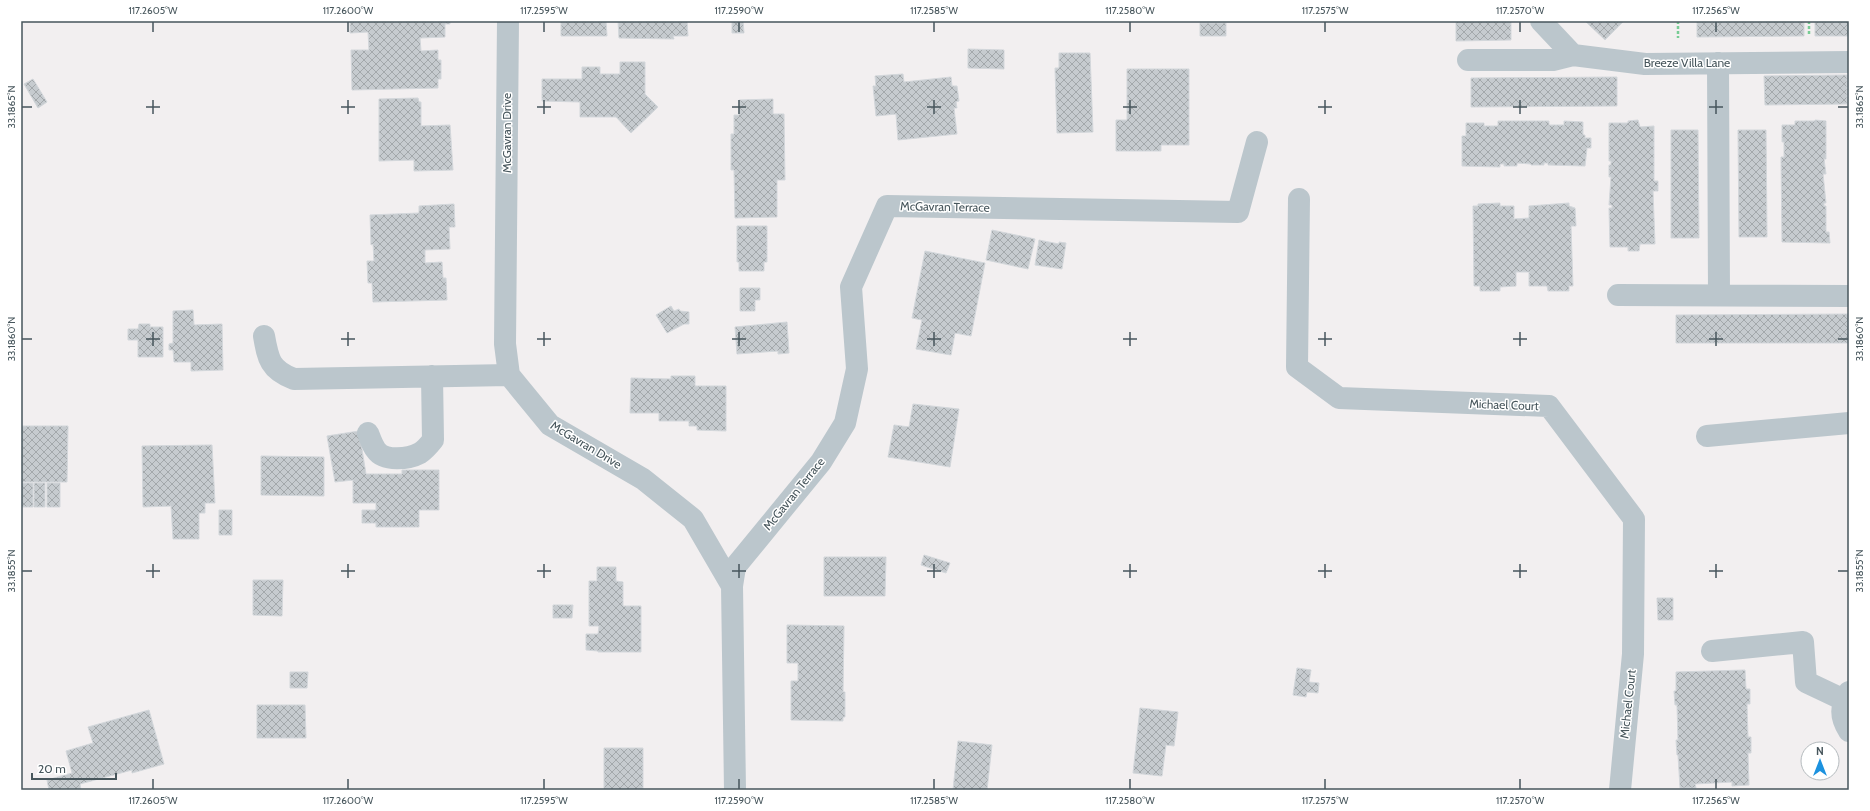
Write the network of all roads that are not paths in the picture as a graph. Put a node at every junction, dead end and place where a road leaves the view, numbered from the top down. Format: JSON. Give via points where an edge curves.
{"nodes":[{"id":1,"x":508,"y":21,"type":"edge"},
{"id":2,"x":1541,"y":21,"type":"edge"},
{"id":3,"x":1573,"y":56,"type":"junction"},
{"id":4,"x":1468,"y":60,"type":"dead end"},
{"id":5,"x":1849,"y":62,"type":"edge"},
{"id":6,"x":1718,"y":63,"type":"junction"},
{"id":7,"x":1257,"y":142,"type":"dead end"},
{"id":8,"x":1299,"y":199,"type":"dead end"},
{"id":9,"x":1618,"y":295,"type":"dead end"},
{"id":10,"x":1719,"y":295,"type":"junction"},
{"id":11,"x":1849,"y":296,"type":"edge"},
{"id":12,"x":264,"y":336,"type":"dead end"},
{"id":13,"x":509,"y":375,"type":"junction"},
{"id":14,"x":432,"y":376,"type":"junction"},
{"id":15,"x":1849,"y":423,"type":"edge"},
{"id":16,"x":368,"y":433,"type":"dead end"},
{"id":17,"x":1707,"y":436,"type":"dead end"},
{"id":18,"x":732,"y":586,"type":"junction"},
{"id":19,"x":1712,"y":652,"type":"dead end"},
{"id":20,"x":1846,"y":696,"type":"edge"},
{"id":21,"x":1849,"y":731,"type":"edge"},
{"id":22,"x":735,"y":790,"type":"edge"},
{"id":23,"x":1620,"y":790,"type":"edge"}],
"edges":[{"from":1,"to":13,"type":"street","name":"McGavran Drive","via":[[505,344]]},
{"from":2,"to":3,"type":"street"},
{"from":3,"to":4,"type":"street","name":"Breeze Villa Lane","via":[[1554,60]]},
{"from":3,"to":6,"type":"street","name":"Breeze Villa Lane","via":[[1645,64]]},
{"from":5,"to":6,"type":"street","name":"Breeze Villa Lane"},
{"from":6,"to":10,"type":"street"},
{"from":7,"to":18,"type":"street","name":"McGavran Terrace","via":[[1238,212],[887,206],[851,287],[857,369],[845,423],[822,462],[735,567]]},
{"from":8,"to":23,"type":"street","name":"Michael Court","via":[[1297,367],[1339,398],[1549,406],[1634,519],[1633,654]]},
{"from":9,"to":10,"type":"street"},
{"from":10,"to":11,"type":"street"},
{"from":12,"to":14,"type":"street","via":[[268,360],[284,375],[294,379]]},
{"from":13,"to":14,"type":"street"},
{"from":13,"to":18,"type":"street","name":"McGavran Drive","via":[[550,425],[643,479],[693,519]]},
{"from":14,"to":16,"type":"street","via":[[433,440],[421,453],[409,458],[387,457],[376,451]]},
{"from":15,"to":17,"type":"street"},
{"from":18,"to":22,"type":"street","name":"McGavran Drive"},
{"from":19,"to":20,"type":"street","via":[[1803,642],[1806,682]]},
{"from":20,"to":21,"type":"street","via":[[1841,712]]}]}
